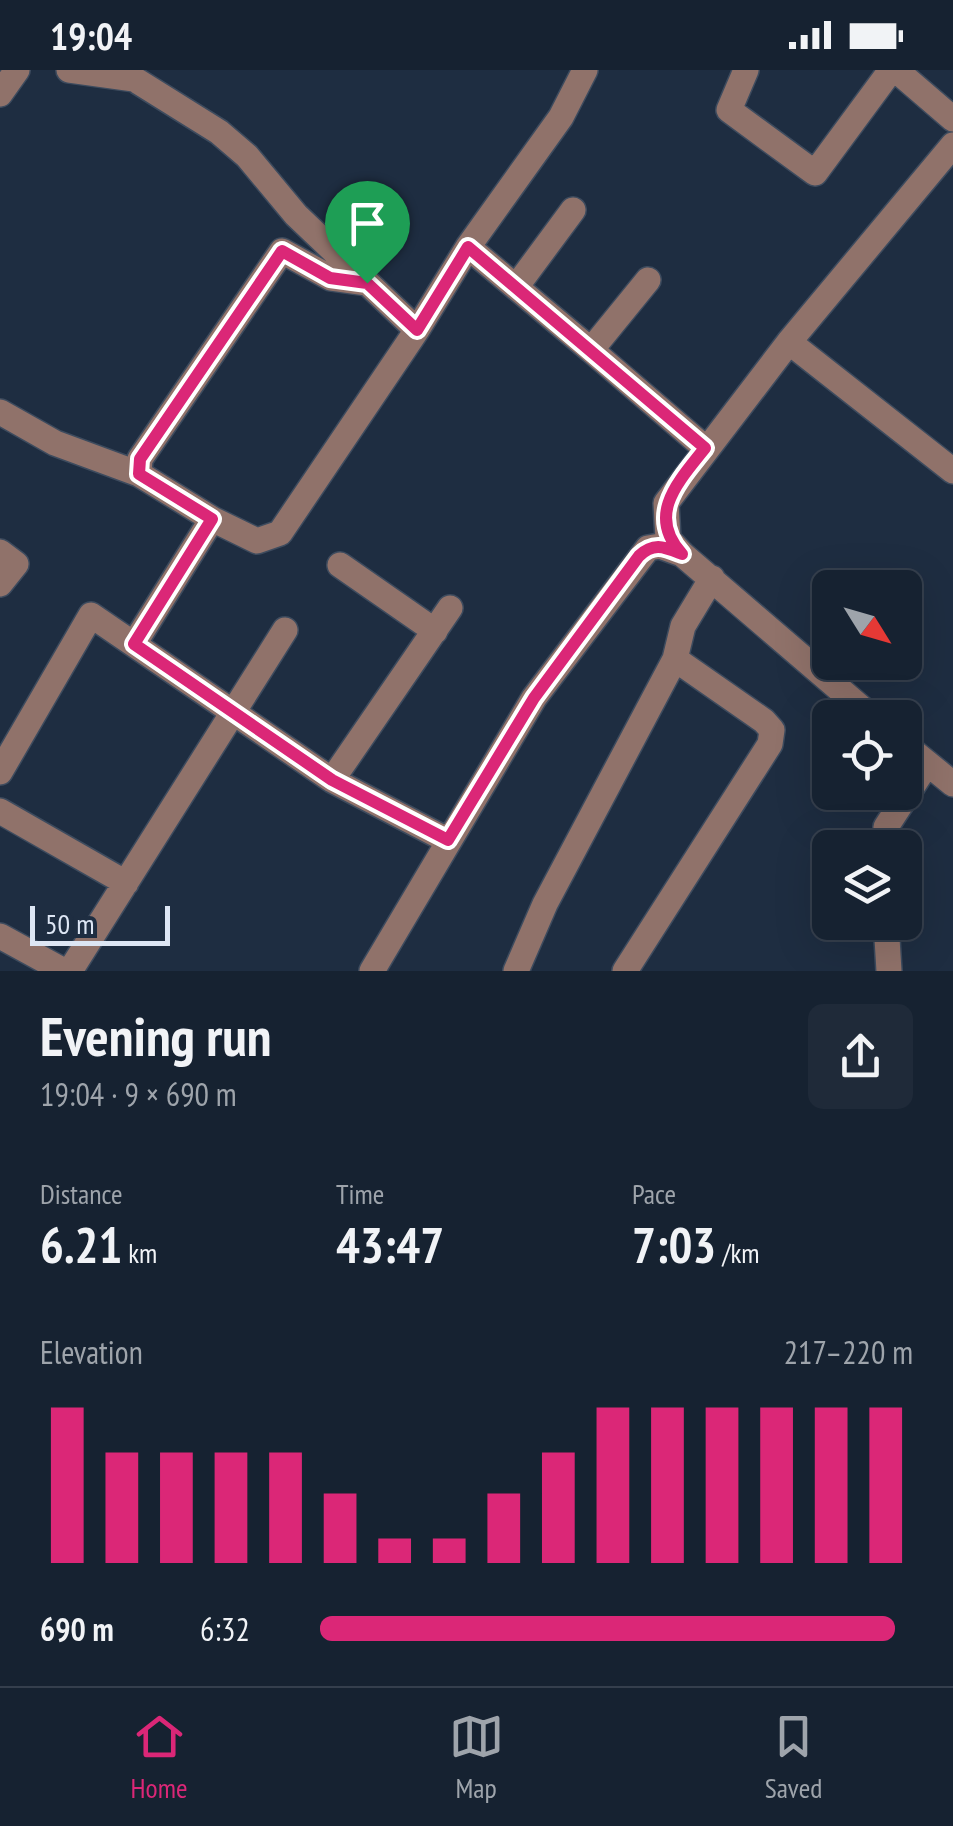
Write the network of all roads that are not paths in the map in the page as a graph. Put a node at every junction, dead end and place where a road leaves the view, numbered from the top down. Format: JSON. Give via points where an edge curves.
{"nodes":[{"id":1,"x":17,"y":70,"type":"edge"},
{"id":2,"x":69,"y":70,"type":"edge"},
{"id":3,"x":586,"y":70,"type":"edge"},
{"id":4,"x":746,"y":70,"type":"edge"},
{"id":5,"x":893,"y":70,"type":"edge"},
{"id":6,"x":0,"y":94,"type":"edge"},
{"id":7,"x":953,"y":119,"type":"edge"},
{"id":8,"x":953,"y":145,"type":"edge"},
{"id":9,"x":573,"y":210,"type":"dead end"},
{"id":10,"x":468,"y":247,"type":"junction"},
{"id":11,"x":648,"y":280,"type":"dead end"},
{"id":12,"x":367,"y":283,"type":"junction"},
{"id":13,"x":516,"y":287,"type":"junction"},
{"id":14,"x":417,"y":330,"type":"junction"},
{"id":15,"x":790,"y":342,"type":"junction"},
{"id":16,"x":591,"y":350,"type":"junction"},
{"id":17,"x":0,"y":412,"type":"edge"},
{"id":18,"x":705,"y":448,"type":"junction"},
{"id":19,"x":953,"y":470,"type":"edge"},
{"id":20,"x":139,"y":474,"type":"junction"},
{"id":21,"x":212,"y":519,"type":"junction"},
{"id":22,"x":0,"y":552,"type":"edge"},
{"id":23,"x":682,"y":554,"type":"junction"},
{"id":24,"x":340,"y":564,"type":"dead end"},
{"id":25,"x":712,"y":578,"type":"junction"},
{"id":26,"x":0,"y":584,"type":"edge"},
{"id":27,"x":450,"y":608,"type":"dead end"},
{"id":28,"x":285,"y":630,"type":"dead end"},
{"id":29,"x":434,"y":631,"type":"junction"},
{"id":30,"x":134,"y":644,"type":"junction"},
{"id":31,"x":675,"y":659,"type":"junction"},
{"id":32,"x":852,"y":700,"type":"edge"},
{"id":33,"x":236,"y":712,"type":"junction"},
{"id":34,"x":922,"y":760,"type":"edge"},
{"id":35,"x":927,"y":764,"type":"junction"},
{"id":36,"x":0,"y":772,"type":"edge"},
{"id":37,"x":332,"y":780,"type":"junction"},
{"id":38,"x":953,"y":784,"type":"edge"},
{"id":39,"x":0,"y":810,"type":"edge"},
{"id":40,"x":886,"y":830,"type":"edge"},
{"id":41,"x":448,"y":840,"type":"junction"},
{"id":42,"x":126,"y":884,"type":"junction"},
{"id":43,"x":0,"y":936,"type":"edge"},
{"id":44,"x":887,"y":940,"type":"edge"},
{"id":45,"x":67,"y":971,"type":"edge"},
{"id":46,"x":372,"y":971,"type":"edge"},
{"id":47,"x":516,"y":971,"type":"edge"},
{"id":48,"x":625,"y":971,"type":"edge"},
{"id":49,"x":890,"y":971,"type":"edge"}],
"edges":[{"from":1,"to":6,"type":"street"},
{"from":2,"to":12,"type":"street","via":[[134,80],[219,132]]},
{"from":3,"to":10,"type":"street","via":[[528,167]]},
{"from":4,"to":5,"type":"street","via":[[729,110],[815,172]]},
{"from":5,"to":7,"type":"street"},
{"from":8,"to":15,"type":"street"},
{"from":9,"to":13,"type":"street"},
{"from":10,"to":13,"type":"street"},
{"from":10,"to":14,"type":"street"},
{"from":11,"to":16,"type":"street"},
{"from":12,"to":14,"type":"street"},
{"from":12,"to":20,"type":"street","via":[[330,278],[282,251],[140,459]]},
{"from":13,"to":16,"type":"street"},
{"from":14,"to":21,"type":"street","via":[[280,534],[257,541]]},
{"from":15,"to":18,"type":"street"},
{"from":15,"to":19,"type":"street"},
{"from":16,"to":18,"type":"street"},
{"from":17,"to":20,"type":"street","via":[[55,443]]},
{"from":18,"to":23,"type":"street","via":[[666,503],[668,540]]},
{"from":20,"to":21,"type":"street"},
{"from":21,"to":30,"type":"street"},
{"from":22,"to":26,"type":"street","via":[[16,564]]},
{"from":23,"to":25,"type":"street"},
{"from":23,"to":41,"type":"street","via":[[660,546],[639,556],[534,698]]},
{"from":24,"to":29,"type":"street"},
{"from":25,"to":31,"type":"street","via":[[683,626]]},
{"from":25,"to":32,"type":"street"},
{"from":27,"to":29,"type":"street"},
{"from":28,"to":33,"type":"street"},
{"from":29,"to":37,"type":"street"},
{"from":30,"to":33,"type":"street"},
{"from":30,"to":36,"type":"street","via":[[92,615]]},
{"from":31,"to":47,"type":"street"},
{"from":31,"to":48,"type":"street","via":[[764,722],[772,730],[770,744]]},
{"from":33,"to":37,"type":"street"},
{"from":33,"to":42,"type":"street"},
{"from":34,"to":35,"type":"street"},
{"from":35,"to":38,"type":"street"},
{"from":35,"to":40,"type":"street"},
{"from":37,"to":41,"type":"street"},
{"from":39,"to":42,"type":"street"},
{"from":41,"to":46,"type":"street"},
{"from":42,"to":45,"type":"street"},
{"from":43,"to":45,"type":"street"},
{"from":44,"to":49,"type":"street"}]}
